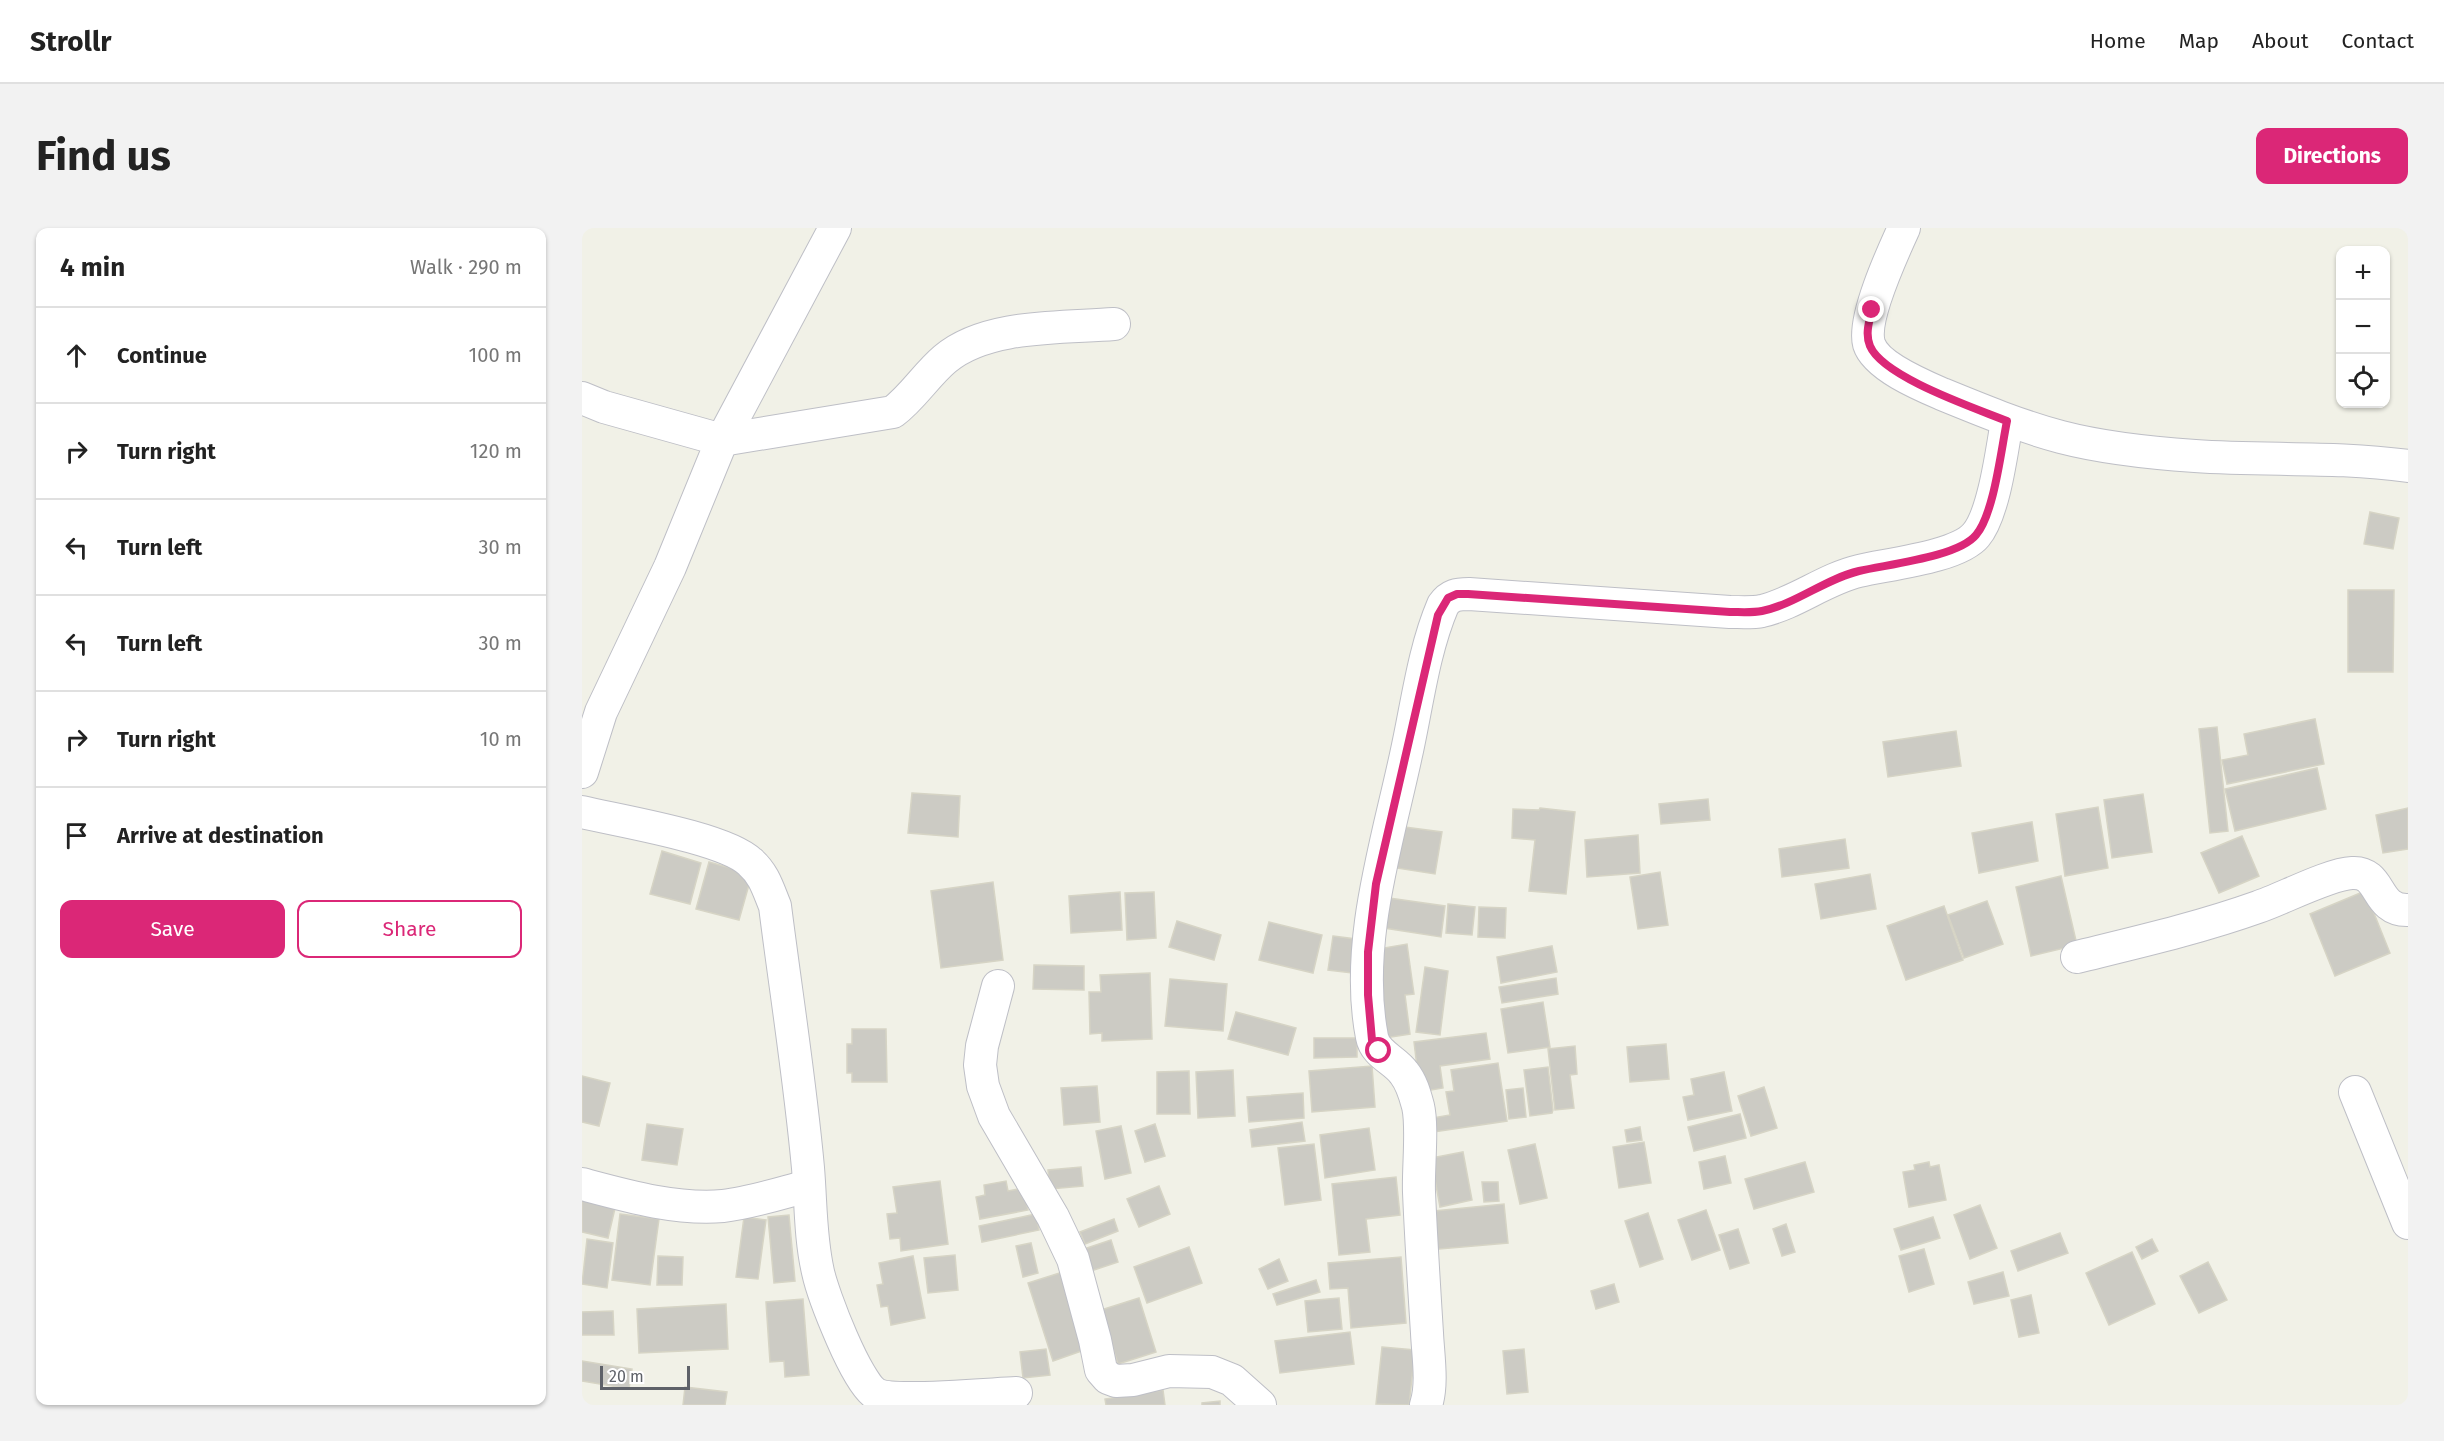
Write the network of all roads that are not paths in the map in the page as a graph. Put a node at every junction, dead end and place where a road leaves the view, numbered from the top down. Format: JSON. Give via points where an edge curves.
{"nodes":[{"id":1,"x":836,"y":228,"type":"edge"},
{"id":2,"x":1904,"y":228,"type":"edge"},
{"id":3,"x":1114,"y":324,"type":"dead end"},
{"id":4,"x":582,"y":398,"type":"edge"},
{"id":5,"x":2007,"y":421,"type":"junction"},
{"id":6,"x":722,"y":440,"type":"junction"},
{"id":7,"x":2408,"y":466,"type":"edge"},
{"id":8,"x":582,"y":772,"type":"edge"},
{"id":9,"x":582,"y":812,"type":"edge"},
{"id":10,"x":2408,"y":910,"type":"edge"},
{"id":11,"x":2077,"y":957,"type":"dead end"},
{"id":12,"x":998,"y":986,"type":"dead end"},
{"id":13,"x":2355,"y":1092,"type":"dead end"},
{"id":14,"x":582,"y":1184,"type":"edge"},
{"id":15,"x":808,"y":1186,"type":"junction"},
{"id":16,"x":2408,"y":1223,"type":"edge"},
{"id":17,"x":1016,"y":1393,"type":"dead end"},
{"id":18,"x":1260,"y":1405,"type":"edge"},
{"id":19,"x":1426,"y":1405,"type":"edge"}],
"edges":[{"from":1,"to":6,"type":"street"},
{"from":2,"to":5,"type":"street","via":[[1872,310],[1867,334],[1870,346],[1877,358],[1919,385]]},
{"from":3,"to":6,"type":"street","via":[[1000,333],[974,340],[945,359],[908,401],[893,412]]},
{"from":4,"to":6,"type":"street"},
{"from":5,"to":7,"type":"street","via":[[2062,437],[2195,456],[2364,460]]},
{"from":5,"to":19,"type":"street","via":[[1985,522],[1975,537],[1955,550],[1856,572],[1761,611],[1468,594],[1457,594],[1443,605],[1376,884],[1368,952],[1372,1040],[1404,1072],[1419,1109]]},
{"from":6,"to":8,"type":"street","via":[[670,567],[601,712]]},
{"from":9,"to":15,"type":"street","via":[[721,846],[749,860],[762,874],[775,906]]},
{"from":10,"to":11,"type":"street","via":[[2390,907],[2362,873],[2345,874],[2182,931]]},
{"from":12,"to":18,"type":"street","via":[[982,1046],[983,1086],[1000,1126],[1073,1259],[1101,1370],[1116,1381],[1169,1371],[1212,1372],[1232,1380]]},
{"from":13,"to":16,"type":"street"},
{"from":14,"to":15,"type":"street","via":[[673,1204],[723,1206]]},
{"from":15,"to":17,"type":"street","via":[[818,1273],[840,1332],[867,1387],[886,1397]]}]}
